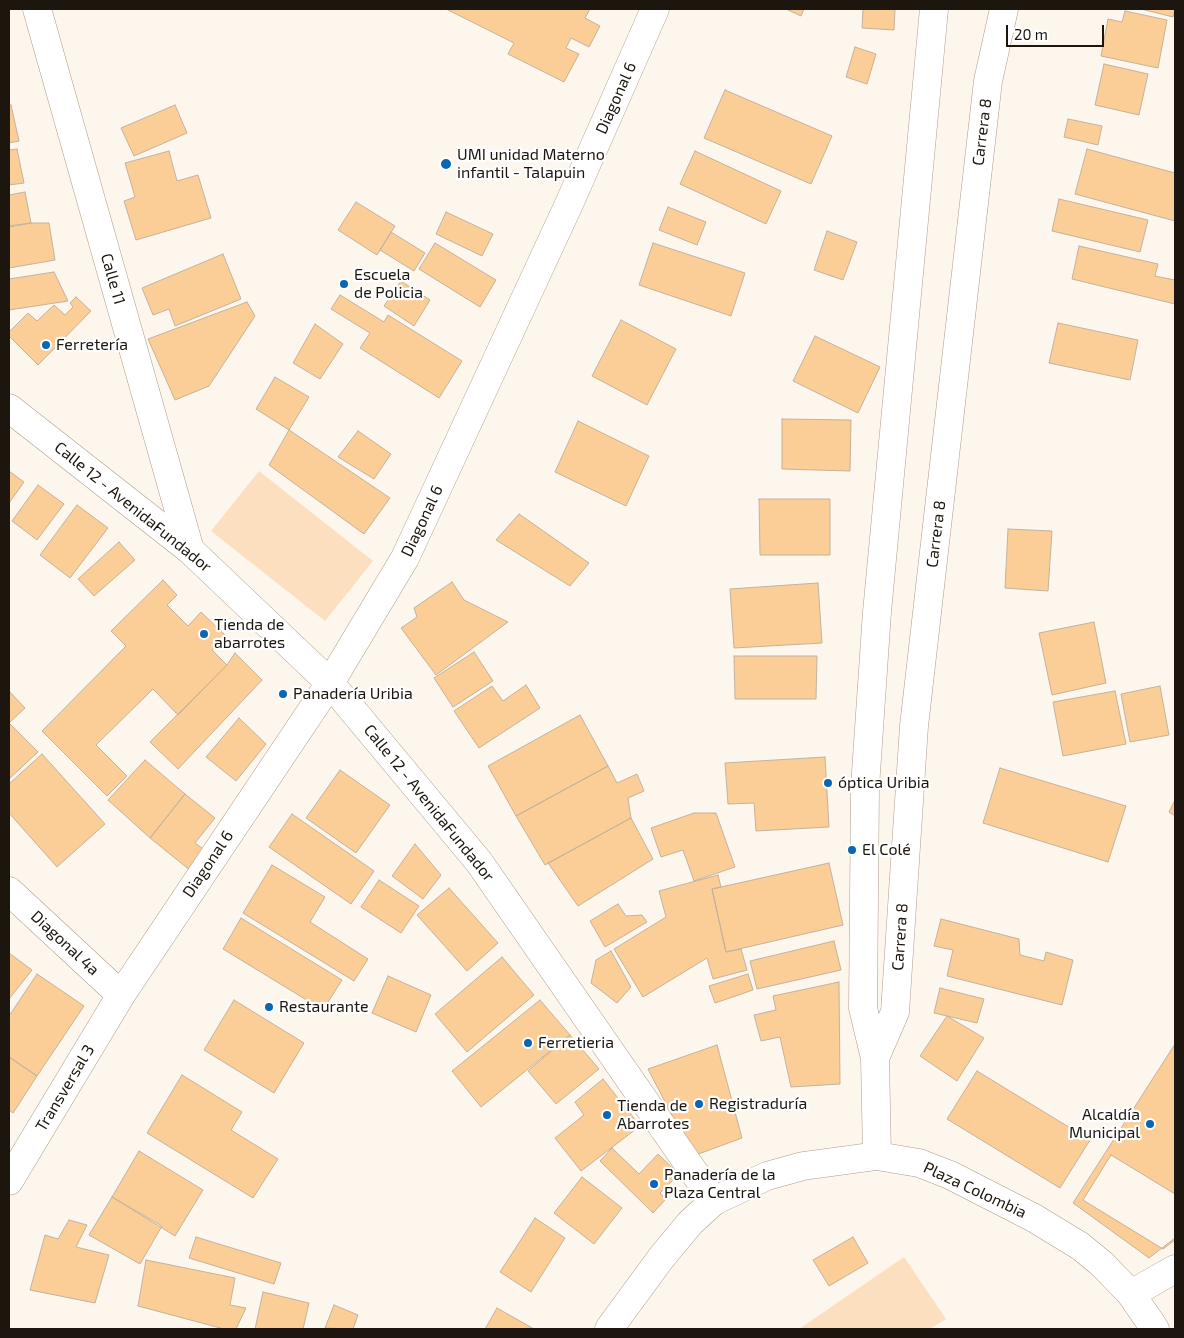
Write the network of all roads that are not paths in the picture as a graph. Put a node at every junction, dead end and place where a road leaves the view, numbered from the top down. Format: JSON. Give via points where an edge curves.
{"nodes":[{"id":1,"x":37,"y":9,"type":"edge"},
{"id":2,"x":655,"y":9,"type":"edge"},
{"id":3,"x":934,"y":9,"type":"edge"},
{"id":4,"x":1004,"y":9,"type":"edge"},
{"id":5,"x":9,"y":408,"type":"edge"},
{"id":6,"x":190,"y":550,"type":"junction"},
{"id":7,"x":330,"y":683,"type":"junction"},
{"id":8,"x":9,"y":891,"type":"edge"},
{"id":9,"x":121,"y":995,"type":"junction"},
{"id":10,"x":875,"y":1058,"type":"junction"},
{"id":11,"x":877,"y":1156,"type":"junction"},
{"id":12,"x":9,"y":1181,"type":"edge"},
{"id":13,"x":714,"y":1201,"type":"junction"},
{"id":14,"x":1175,"y":1269,"type":"edge"},
{"id":15,"x":1131,"y":1294,"type":"junction"},
{"id":16,"x":609,"y":1329,"type":"edge"},
{"id":17,"x":1155,"y":1329,"type":"edge"}],
"edges":[{"from":1,"to":6,"type":"street","name":"Calle 11"},
{"from":2,"to":7,"type":"street","name":"Diagonal 6","via":[[569,204],[405,558]]},
{"from":3,"to":10,"type":"street","name":"Carrera 8","via":[[877,612],[866,786],[863,1008]]},
{"from":4,"to":10,"type":"street","name":"Carrera 8","via":[[988,81],[914,726],[895,1012]]},
{"from":5,"to":6,"type":"street","name":"Calle 12 - AvenidaFundador"},
{"from":6,"to":7,"type":"street","name":"Calle 12 - AvenidaFundador"},
{"from":7,"to":9,"type":"street","name":"Diagonal 6"},
{"from":7,"to":13,"type":"street","name":"Calle 12 - AvenidaFundador","via":[[479,862]]},
{"from":8,"to":9,"type":"street","name":"Diagonal 4a"},
{"from":9,"to":12,"type":"street","name":"Transversal 3"},
{"from":10,"to":11,"type":"street","name":"Carrera 8"},
{"from":11,"to":13,"type":"street","name":"Plaza Colombia","via":[[803,1166],[767,1176]]},
{"from":11,"to":15,"type":"street","name":"Plaza Colombia","via":[[919,1163],[950,1175],[1034,1218],[1088,1252]]},
{"from":13,"to":16,"type":"street","name":"Plaza Colombia","via":[[690,1223],[661,1258]]},
{"from":14,"to":15,"type":"street"},
{"from":15,"to":17,"type":"street","name":"Plaza Colombia"}]}
